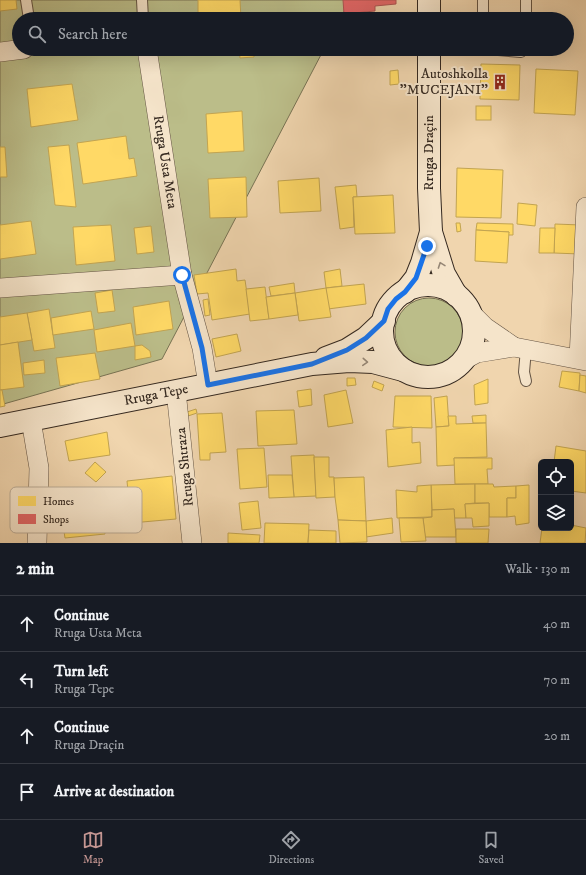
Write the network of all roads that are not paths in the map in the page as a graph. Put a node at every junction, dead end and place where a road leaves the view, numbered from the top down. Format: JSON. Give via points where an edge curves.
{"nodes":[{"id":1,"x":26,"y":0,"type":"edge"},
{"id":2,"x":142,"y":0,"type":"edge"},
{"id":3,"x":429,"y":0,"type":"edge"},
{"id":4,"x":483,"y":0,"type":"edge"},
{"id":5,"x":526,"y":0,"type":"edge"},
{"id":6,"x":28,"y":12,"type":"edge"},
{"id":7,"x":143,"y":12,"type":"edge"},
{"id":8,"x":429,"y":12,"type":"edge"},
{"id":9,"x":483,"y":12,"type":"edge"},
{"id":10,"x":526,"y":12,"type":"edge"},
{"id":11,"x":12,"y":50,"type":"edge"},
{"id":12,"x":0,"y":52,"type":"edge"},
{"id":13,"x":148,"y":56,"type":"edge"},
{"id":14,"x":429,"y":56,"type":"edge"},
{"id":15,"x":586,"y":207,"type":"edge"},
{"id":16,"x":431,"y":232,"type":"junction"},
{"id":17,"x":182,"y":275,"type":"junction"},
{"id":18,"x":0,"y":288,"type":"edge"},
{"id":19,"x":405,"y":292,"type":"junction"},
{"id":20,"x":456,"y":295,"type":"junction"},
{"id":21,"x":470,"y":312,"type":"junction"},
{"id":22,"x":384,"y":321,"type":"junction"},
{"id":23,"x":520,"y":348,"type":"junction"},
{"id":24,"x":464,"y":360,"type":"junction"},
{"id":25,"x":583,"y":360,"type":"edge"},
{"id":26,"x":312,"y":364,"type":"junction"},
{"id":27,"x":403,"y":370,"type":"junction"},
{"id":28,"x":526,"y":381,"type":"dead end"},
{"id":29,"x":208,"y":385,"type":"junction"},
{"id":30,"x":176,"y":391,"type":"junction"},
{"id":31,"x":31,"y":420,"type":"junction"},
{"id":32,"x":0,"y":426,"type":"edge"},
{"id":33,"x":38,"y":487,"type":"edge"},
{"id":34,"x":37,"y":533,"type":"edge"},
{"id":35,"x":37,"y":543,"type":"edge"},
{"id":36,"x":192,"y":543,"type":"edge"}],
"edges":[{"from":1,"to":6,"type":"lane"},
{"from":2,"to":7,"type":"lane"},
{"from":3,"to":8,"type":"main road"},
{"from":4,"to":9,"type":"lane"},
{"from":5,"to":10,"type":"lane"},
{"from":11,"to":12,"type":"street"},
{"from":13,"to":17,"type":"street","name":"Rruga Usta Meta"},
{"from":14,"to":16,"type":"main road","name":"Rruga Draçin"},
{"from":15,"to":25,"type":"street","name":"Rruga Tepe"},
{"from":16,"to":19,"type":"main road","name":"Rruga Draçin","via":[[416,278]]},
{"from":20,"to":16,"type":"main road","name":"Rruga Draçin","one_way":true,"via":[[444,274]]},
{"from":17,"to":18,"type":"street"},
{"from":17,"to":29,"type":"street","name":"Rruga Usta Meta","via":[[202,348]]},
{"from":19,"to":20,"type":"main road","name":"Rruga Tepe","via":[[431,286],[445,288]]},
{"from":19,"to":22,"type":"main road","name":"Rruga Tepe","via":[[388,309]]},
{"from":20,"to":21,"type":"main road","name":"Rruga Tepe"},
{"from":21,"to":23,"type":"street","name":"Rruga Tepe","via":[[484,328]]},
{"from":21,"to":24,"type":"main road","name":"Rruga Tepe","via":[[474,334],[472,345]]},
{"from":22,"to":26,"type":"main road","name":"Rruga Tepe","via":[[366,338],[347,350]]},
{"from":22,"to":27,"type":"main road","name":"Rruga Tepe","via":[[382,335],[386,349],[393,361]]},
{"from":23,"to":24,"type":"street","name":"Rruga Tepe","via":[[477,353]]},
{"from":23,"to":25,"type":"street","name":"Rruga Tepe"},
{"from":23,"to":28,"type":"lane"},
{"from":24,"to":27,"type":"main road","name":"Rruga Tepe","via":[[452,371],[436,377],[419,377]]},
{"from":26,"to":27,"type":"main road","name":"Rruga Tepe","one_way":true,"via":[[373,362]]},
{"from":26,"to":29,"type":"main road","name":"Rruga Tepe"},
{"from":29,"to":30,"type":"main road","name":"Rruga Tepe"},
{"from":30,"to":31,"type":"main road","name":"Rruga Tepe"},
{"from":30,"to":36,"type":"street","name":"Rruga Shtraza"},
{"from":31,"to":32,"type":"main road","name":"Rruga Tepe"},
{"from":31,"to":33,"type":"street","via":[[39,468]]},
{"from":34,"to":35,"type":"street"}]}
